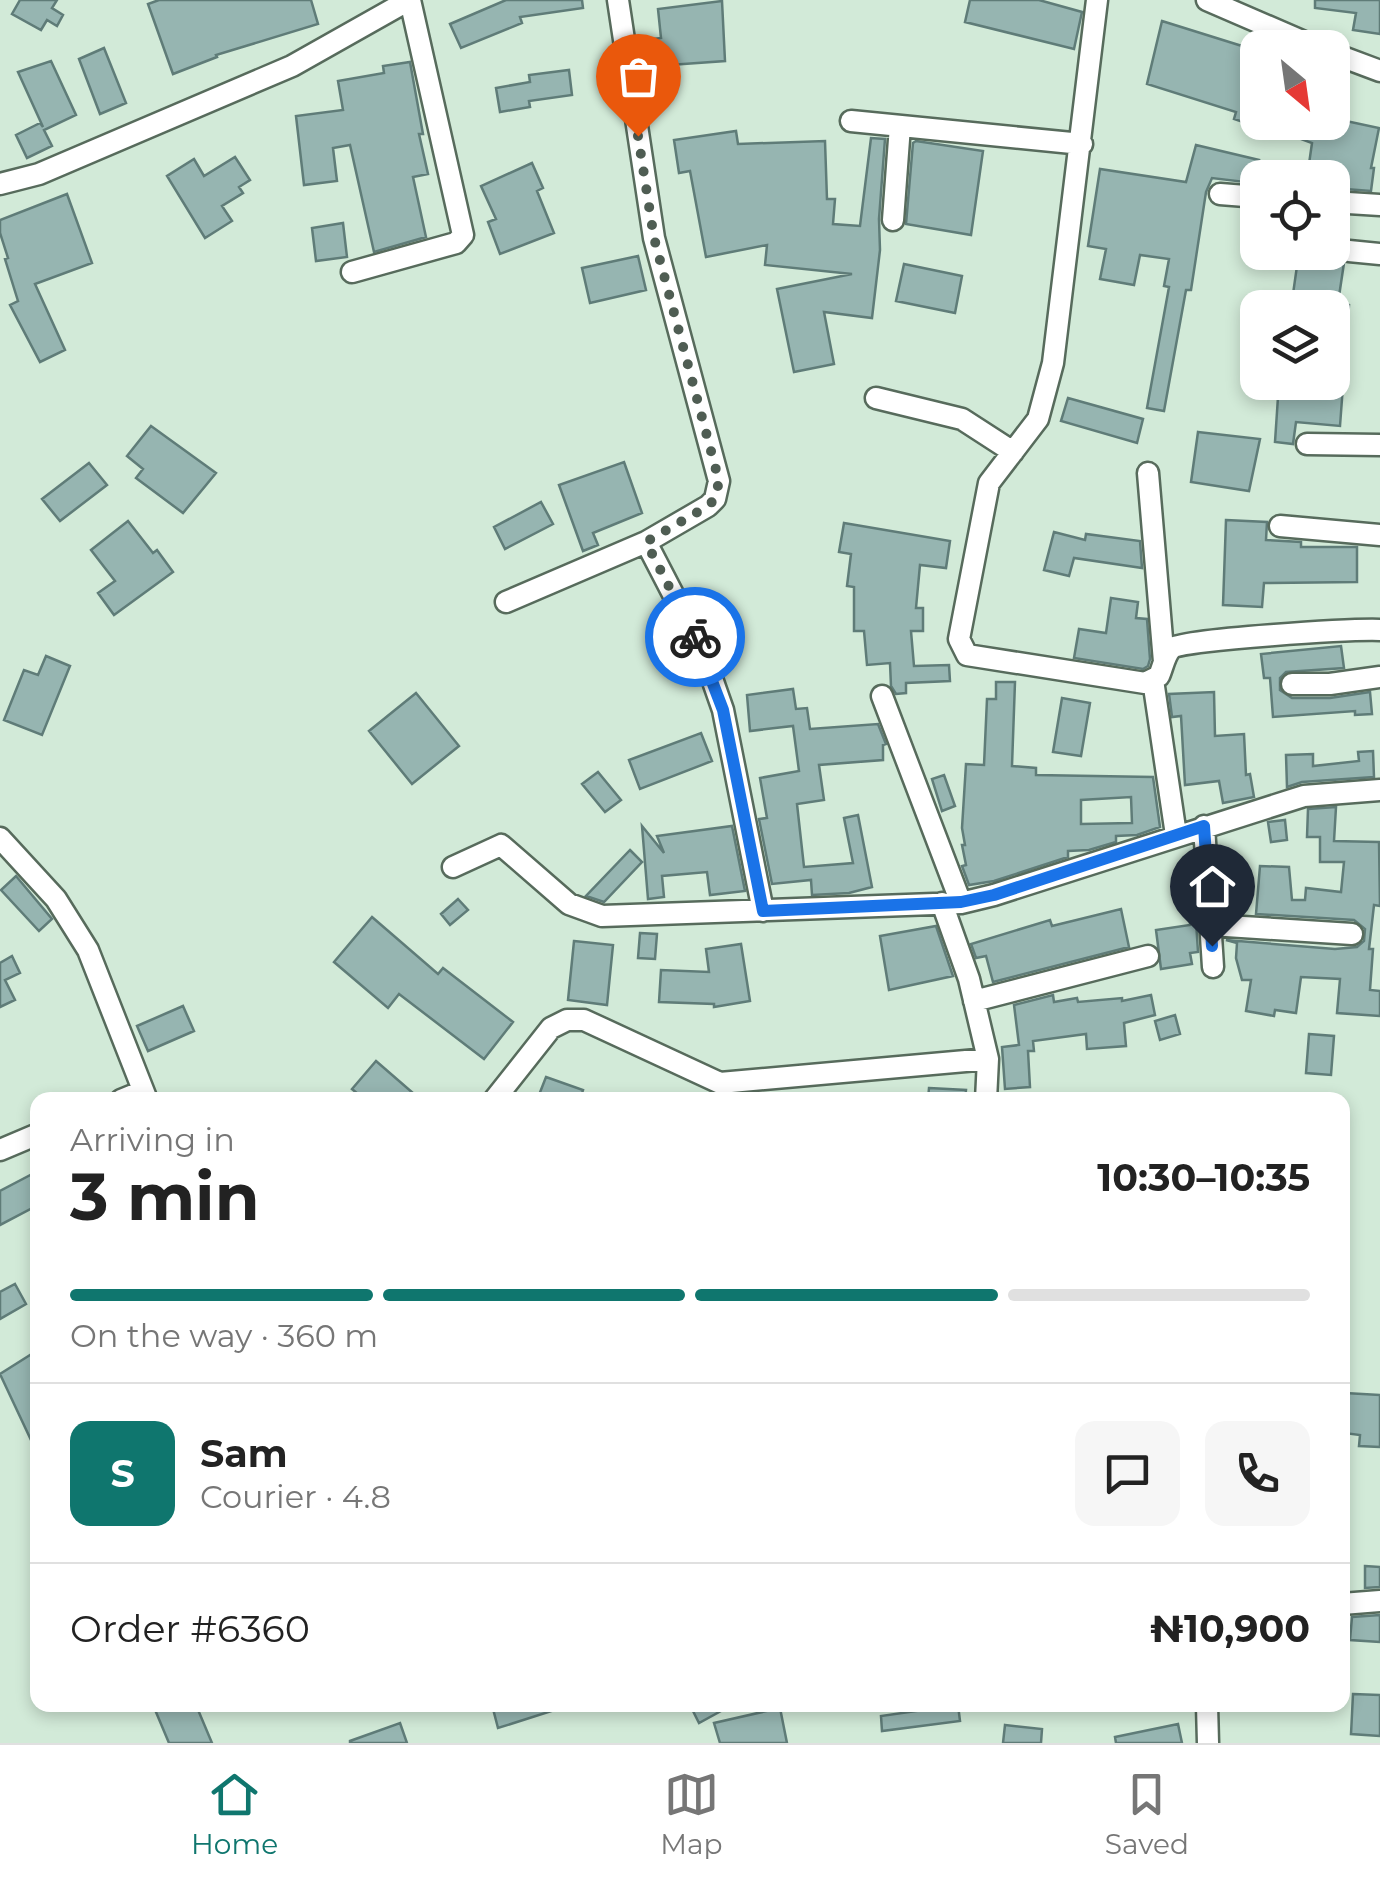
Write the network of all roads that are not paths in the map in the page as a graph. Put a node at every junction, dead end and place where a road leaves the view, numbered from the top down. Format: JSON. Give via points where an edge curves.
{"nodes":[{"id":1,"x":410,"y":0,"type":"edge"},
{"id":2,"x":618,"y":0,"type":"edge"},
{"id":3,"x":1098,"y":0,"type":"edge"},
{"id":4,"x":1207,"y":0,"type":"edge"},
{"id":5,"x":1276,"y":30,"type":"edge"},
{"id":6,"x":1350,"y":60,"type":"edge"},
{"id":7,"x":1380,"y":71,"type":"edge"},
{"id":8,"x":851,"y":120,"type":"dead end"},
{"id":9,"x":900,"y":126,"type":"junction"},
{"id":10,"x":1082,"y":144,"type":"junction"},
{"id":11,"x":0,"y":184,"type":"edge"},
{"id":12,"x":1220,"y":194,"type":"dead end"},
{"id":13,"x":1240,"y":196,"type":"edge"},
{"id":14,"x":1350,"y":203,"type":"edge"},
{"id":15,"x":1380,"y":205,"type":"edge"},
{"id":16,"x":893,"y":220,"type":"dead end"},
{"id":17,"x":1350,"y":252,"type":"dead end"},
{"id":18,"x":1380,"y":254,"type":"edge"},
{"id":19,"x":352,"y":272,"type":"dead end"},
{"id":20,"x":876,"y":398,"type":"dead end"},
{"id":21,"x":1307,"y":444,"type":"dead end"},
{"id":22,"x":1380,"y":445,"type":"edge"},
{"id":23,"x":1013,"y":452,"type":"junction"},
{"id":24,"x":1148,"y":473,"type":"dead end"},
{"id":25,"x":1280,"y":526,"type":"dead end"},
{"id":26,"x":1380,"y":535,"type":"edge"},
{"id":27,"x":646,"y":542,"type":"junction"},
{"id":28,"x":506,"y":602,"type":"dead end"},
{"id":29,"x":1380,"y":630,"type":"edge"},
{"id":30,"x":1158,"y":672,"type":"junction"},
{"id":31,"x":1380,"y":677,"type":"edge"},
{"id":32,"x":1292,"y":684,"type":"dead end"},
{"id":33,"x":882,"y":696,"type":"dead end"},
{"id":34,"x":1380,"y":790,"type":"edge"},
{"id":35,"x":1204,"y":826,"type":"junction"},
{"id":36,"x":1176,"y":835,"type":"junction"},
{"id":37,"x":0,"y":838,"type":"edge"},
{"id":38,"x":453,"y":866,"type":"dead end"},
{"id":39,"x":952,"y":903,"type":"junction"},
{"id":40,"x":763,"y":911,"type":"junction"},
{"id":41,"x":1210,"y":925,"type":"junction"},
{"id":42,"x":1352,"y":934,"type":"dead end"},
{"id":43,"x":1148,"y":956,"type":"dead end"},
{"id":44,"x":1213,"y":967,"type":"dead end"},
{"id":45,"x":974,"y":1002,"type":"junction"},
{"id":46,"x":988,"y":1059,"type":"junction"},
{"id":47,"x":144,"y":1092,"type":"edge"},
{"id":48,"x":500,"y":1092,"type":"edge"},
{"id":49,"x":986,"y":1092,"type":"edge"},
{"id":50,"x":30,"y":1137,"type":"edge"},
{"id":51,"x":0,"y":1150,"type":"edge"},
{"id":52,"x":1380,"y":1601,"type":"edge"},
{"id":53,"x":1350,"y":1603,"type":"edge"},
{"id":54,"x":1207,"y":1712,"type":"edge"},
{"id":55,"x":1208,"y":1743,"type":"edge"}],
"edges":[{"from":1,"to":11,"type":"street","via":[[292,66],[39,174]]},
{"from":1,"to":19,"type":"street","via":[[463,235],[456,243]]},
{"from":2,"to":27,"type":"street","via":[[654,238],[719,481],[708,506]]},
{"from":3,"to":10,"type":"street"},
{"from":4,"to":5,"type":"street"},
{"from":6,"to":7,"type":"street"},
{"from":8,"to":9,"type":"street"},
{"from":9,"to":10,"type":"street"},
{"from":9,"to":16,"type":"street"},
{"from":10,"to":23,"type":"street","via":[[1054,363],[1038,419]]},
{"from":12,"to":13,"type":"street"},
{"from":14,"to":15,"type":"street"},
{"from":17,"to":18,"type":"street"},
{"from":20,"to":23,"type":"street","via":[[962,419]]},
{"from":21,"to":22,"type":"street"},
{"from":23,"to":30,"type":"street","via":[[988,483],[981,509],[961,648],[967,655],[1134,682]]},
{"from":24,"to":30,"type":"street"},
{"from":25,"to":26,"type":"street"},
{"from":27,"to":28,"type":"street"},
{"from":27,"to":40,"type":"street","via":[[702,650],[723,710]]},
{"from":29,"to":30,"type":"street","via":[[1181,644]]},
{"from":30,"to":36,"type":"street"},
{"from":31,"to":32,"type":"street"},
{"from":33,"to":39,"type":"street"},
{"from":34,"to":35,"type":"street","via":[[1304,796]]},
{"from":35,"to":36,"type":"street"},
{"from":35,"to":41,"type":"street"},
{"from":36,"to":39,"type":"street"},
{"from":37,"to":47,"type":"street","via":[[56,899],[88,950]]},
{"from":38,"to":40,"type":"street","via":[[501,845],[569,904],[602,916]]},
{"from":39,"to":40,"type":"street"},
{"from":39,"to":45,"type":"street"},
{"from":41,"to":42,"type":"street"},
{"from":41,"to":44,"type":"street"},
{"from":43,"to":45,"type":"street"},
{"from":45,"to":46,"type":"street"},
{"from":46,"to":48,"type":"street","via":[[720,1083],[584,1020],[567,1020],[551,1028]]},
{"from":46,"to":49,"type":"street"},
{"from":50,"to":51,"type":"street"},
{"from":52,"to":53,"type":"street"},
{"from":54,"to":55,"type":"street"}]}
